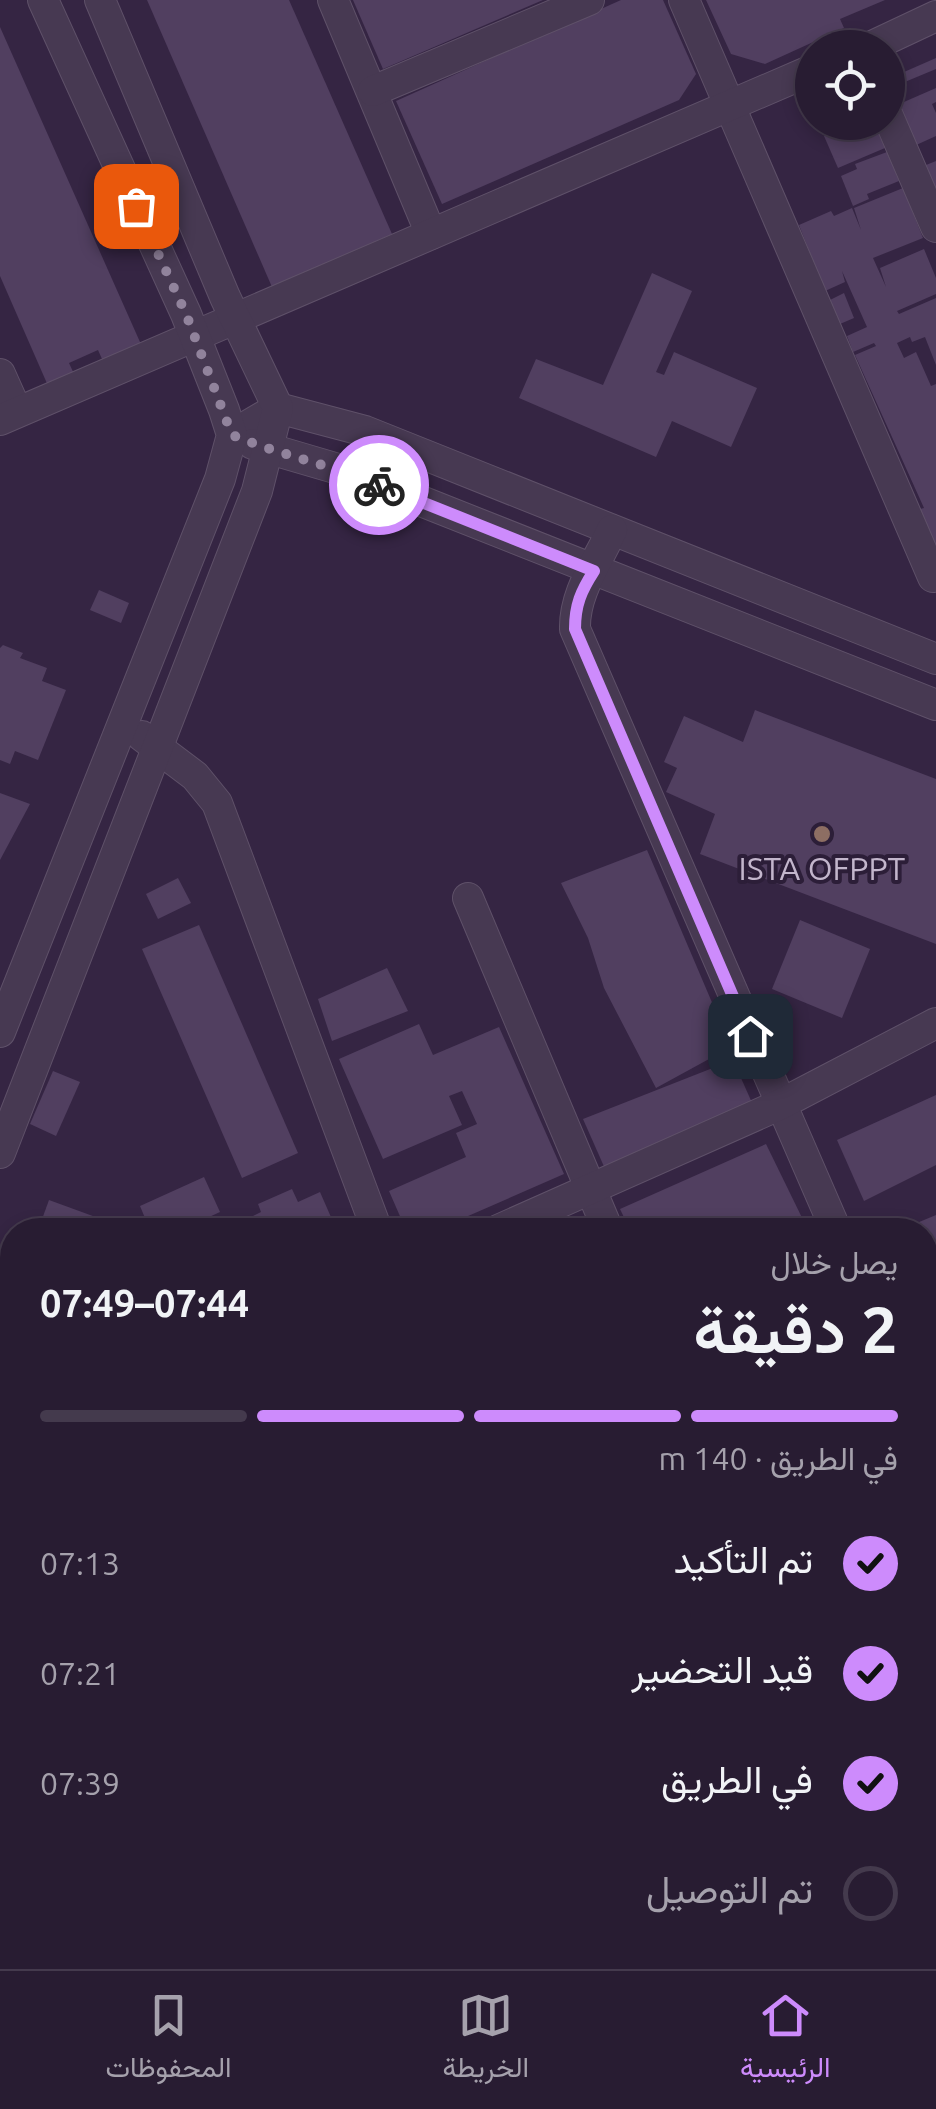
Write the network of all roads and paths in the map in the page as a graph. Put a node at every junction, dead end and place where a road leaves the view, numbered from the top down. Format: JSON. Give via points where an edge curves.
{"nodes":[{"id":1,"x":43,"y":0,"type":"edge"},
{"id":2,"x":100,"y":0,"type":"edge"},
{"id":3,"x":334,"y":0,"type":"edge"},
{"id":4,"x":589,"y":0,"type":"edge"},
{"id":5,"x":684,"y":0,"type":"edge"},
{"id":6,"x":936,"y":16,"type":"edge"},
{"id":7,"x":905,"y":31,"type":"edge"},
{"id":8,"x":795,"y":77,"type":"edge"},
{"id":9,"x":373,"y":91,"type":"junction"},
{"id":10,"x":730,"y":104,"type":"junction"},
{"id":11,"x":898,"y":140,"type":"edge"},
{"id":12,"x":936,"y":227,"type":"edge"},
{"id":13,"x":431,"y":234,"type":"junction"},
{"id":14,"x":236,"y":319,"type":"junction"},
{"id":15,"x":194,"y":336,"type":"junction"},
{"id":16,"x":0,"y":374,"type":"edge"},
{"id":17,"x":278,"y":408,"type":"junction"},
{"id":18,"x":8,"y":416,"type":"edge"},
{"id":19,"x":232,"y":435,"type":"junction"},
{"id":20,"x":269,"y":450,"type":"junction"},
{"id":21,"x":612,"y":530,"type":"junction"},
{"id":22,"x":594,"y":571,"type":"junction"},
{"id":23,"x":935,"y":579,"type":"edge"},
{"id":24,"x":936,"y":658,"type":"edge"},
{"id":25,"x":936,"y":705,"type":"edge"},
{"id":26,"x":122,"y":726,"type":"junction"},
{"id":27,"x":156,"y":744,"type":"junction"},
{"id":28,"x":468,"y":898,"type":"dead end"},
{"id":29,"x":936,"y":1022,"type":"edge"},
{"id":30,"x":0,"y":1032,"type":"edge"},
{"id":31,"x":779,"y":1104,"type":"junction"},
{"id":32,"x":2,"y":1143,"type":"edge"},
{"id":33,"x":590,"y":1192,"type":"junction"},
{"id":34,"x":372,"y":1218,"type":"edge"},
{"id":35,"x":527,"y":1218,"type":"edge"},
{"id":36,"x":602,"y":1218,"type":"edge"},
{"id":37,"x":831,"y":1218,"type":"edge"}],
"edges":[{"from":1,"to":15,"type":"street"},
{"from":2,"to":14,"type":"street"},
{"from":3,"to":9,"type":"street"},
{"from":4,"to":9,"type":"street"},
{"from":5,"to":10,"type":"street"},
{"from":6,"to":7,"type":"street"},
{"from":8,"to":10,"type":"street"},
{"from":9,"to":13,"type":"street"},
{"from":10,"to":13,"type":"street"},
{"from":10,"to":23,"type":"street"},
{"from":11,"to":12,"type":"street"},
{"from":13,"to":14,"type":"street"},
{"from":14,"to":15,"type":"street"},
{"from":14,"to":17,"type":"street"},
{"from":15,"to":18,"type":"street"},
{"from":15,"to":19,"type":"street"},
{"from":16,"to":18,"type":"street"},
{"from":17,"to":19,"type":"street"},
{"from":17,"to":20,"type":"street"},
{"from":17,"to":21,"type":"street","via":[[365,432]]},
{"from":19,"to":20,"type":"street"},
{"from":19,"to":26,"type":"street"},
{"from":20,"to":22,"type":"street","via":[[345,471]]},
{"from":20,"to":27,"type":"street"},
{"from":21,"to":22,"type":"street"},
{"from":21,"to":24,"type":"street"},
{"from":22,"to":25,"type":"street"},
{"from":22,"to":31,"type":"street","via":[[580,592],[575,629]]},
{"from":26,"to":27,"type":"street"},
{"from":26,"to":30,"type":"street"},
{"from":27,"to":32,"type":"street"},
{"from":27,"to":34,"type":"street","via":[[196,776],[216,803]]},
{"from":28,"to":33,"type":"street"},
{"from":29,"to":31,"type":"street"},
{"from":31,"to":33,"type":"street"},
{"from":31,"to":37,"type":"street"},
{"from":33,"to":35,"type":"street"},
{"from":33,"to":36,"type":"street"}]}
